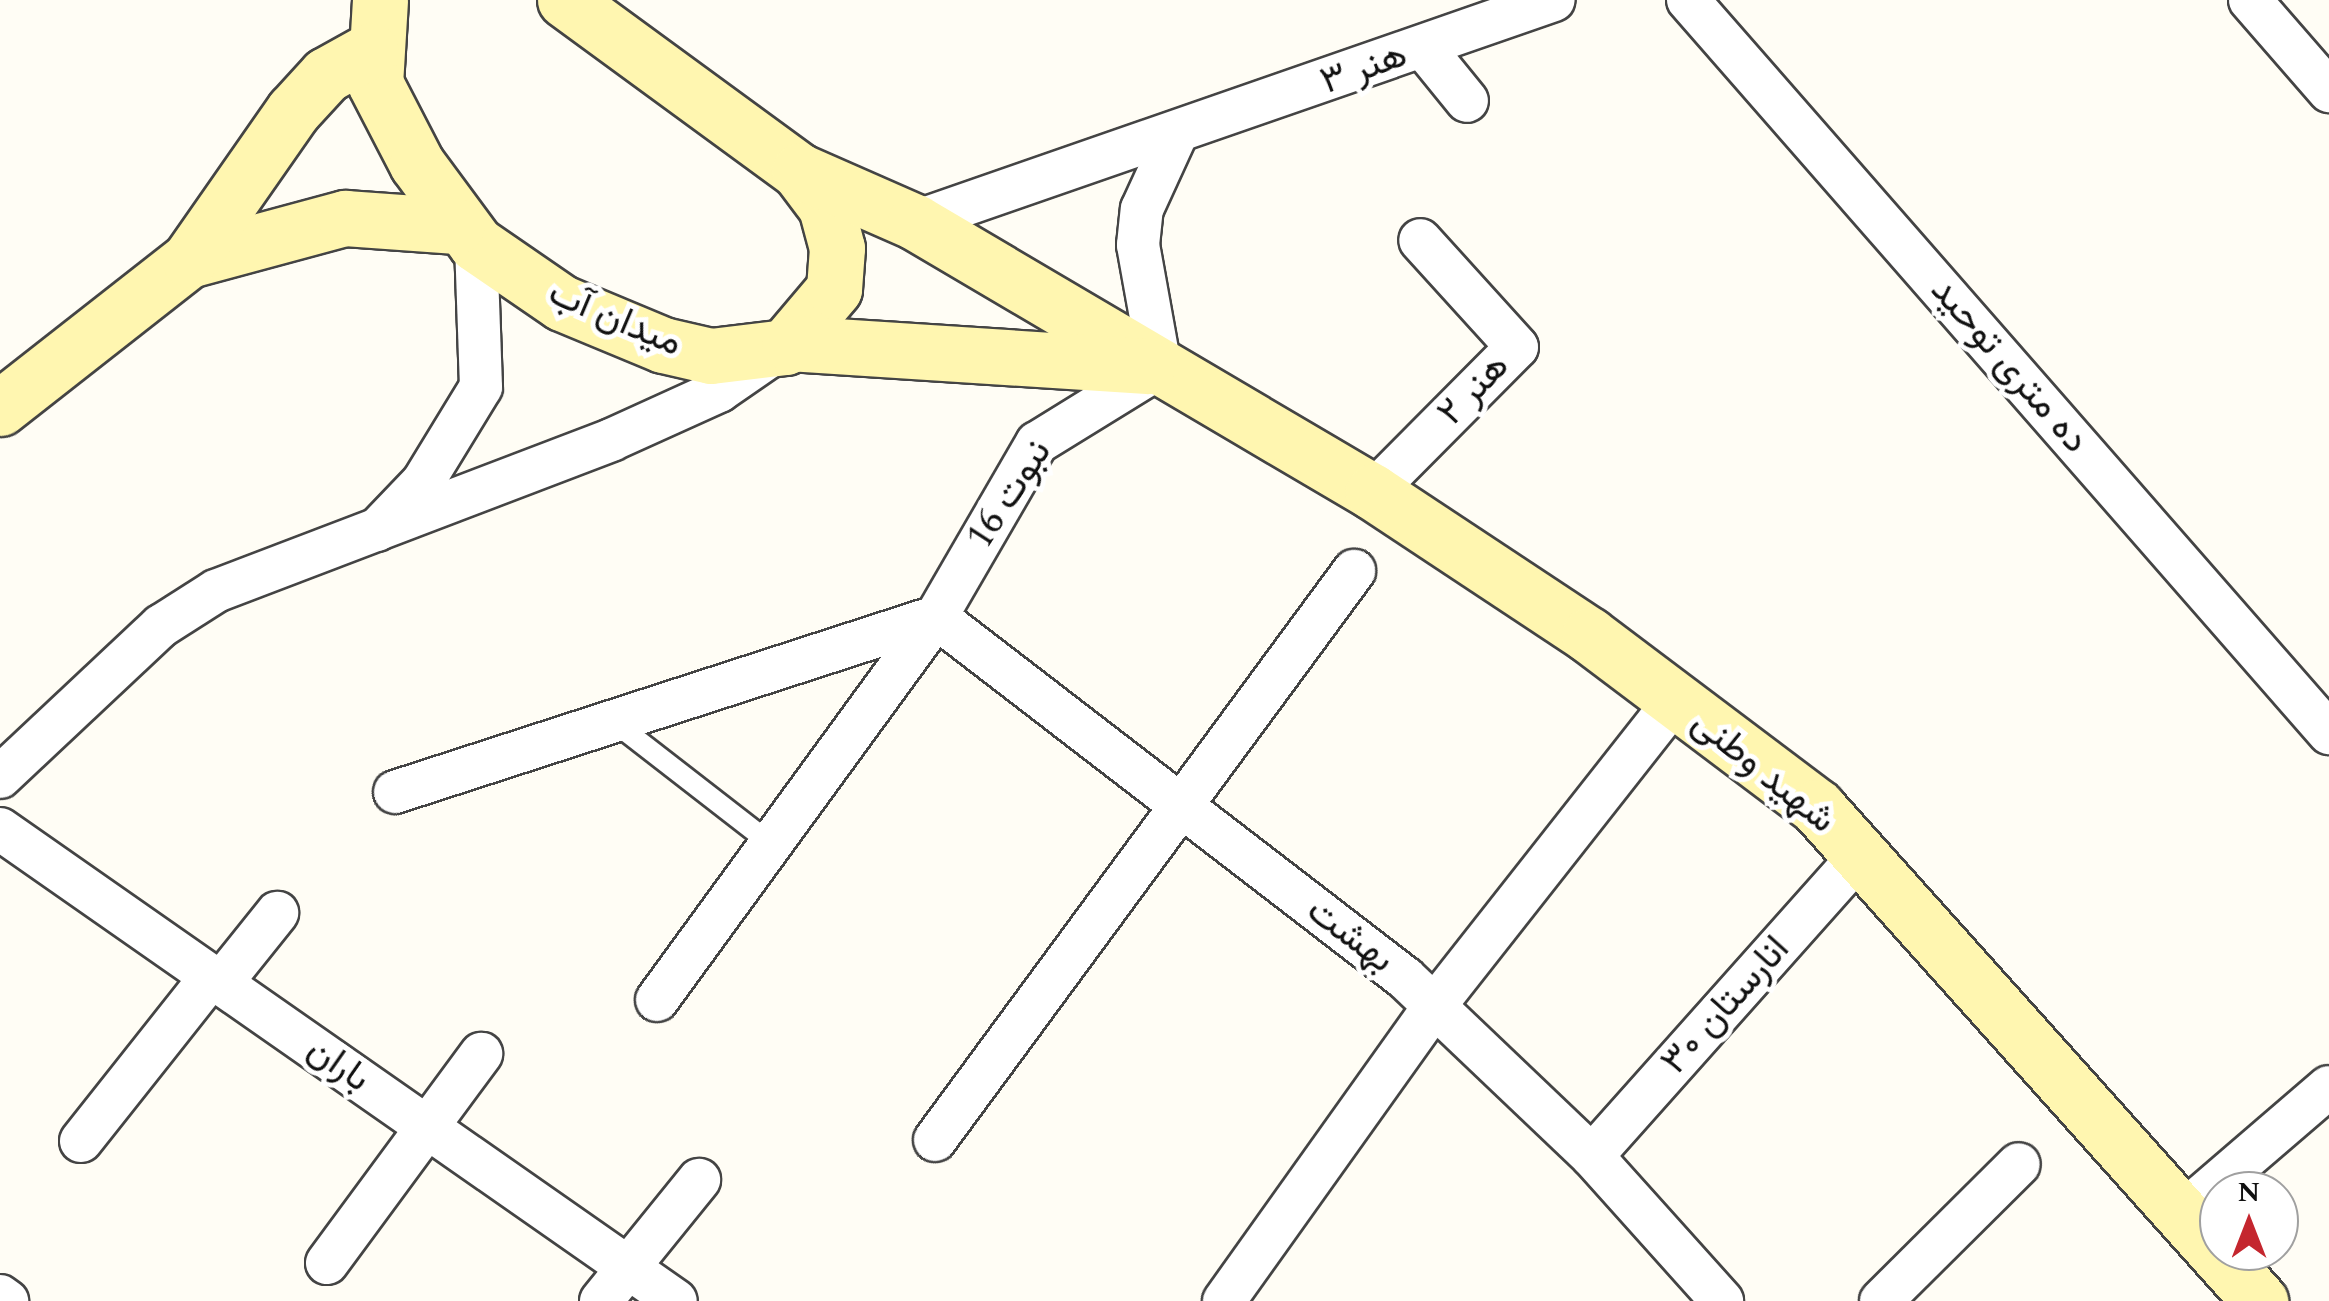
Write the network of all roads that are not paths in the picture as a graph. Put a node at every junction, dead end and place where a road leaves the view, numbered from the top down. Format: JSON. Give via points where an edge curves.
{"nodes":[{"id":1,"x":565,"y":0,"type":"edge"},
{"id":2,"x":1554,"y":0,"type":"edge"},
{"id":3,"x":1688,"y":0,"type":"edge"},
{"id":4,"x":2250,"y":0,"type":"edge"},
{"id":5,"x":367,"y":23,"type":"edge"},
{"id":6,"x":1424,"y":48,"type":"junction"},
{"id":7,"x":2329,"y":91,"type":"edge"},
{"id":8,"x":1467,"y":102,"type":"dead end"},
{"id":9,"x":1174,"y":139,"type":"junction"},
{"id":10,"x":799,"y":170,"type":"junction"},
{"id":11,"x":915,"y":222,"type":"junction"},
{"id":12,"x":466,"y":235,"type":"junction"},
{"id":13,"x":1420,"y":240,"type":"dead end"},
{"id":14,"x":189,"y":260,"type":"junction"},
{"id":15,"x":783,"y":347,"type":"junction"},
{"id":16,"x":1160,"y":367,"type":"junction"},
{"id":17,"x":0,"y":408,"type":"edge"},
{"id":18,"x":1374,"y":492,"type":"junction"},
{"id":19,"x":366,"y":541,"type":"junction"},
{"id":20,"x":1354,"y":571,"type":"dead end"},
{"id":21,"x":936,"y":617,"type":"junction"},
{"id":22,"x":1675,"y":700,"type":"junction"},
{"id":23,"x":613,"y":721,"type":"junction"},
{"id":24,"x":2329,"y":733,"type":"edge"},
{"id":25,"x":0,"y":777,"type":"edge"},
{"id":26,"x":395,"y":792,"type":"dead end"},
{"id":27,"x":1180,"y":807,"type":"junction"},
{"id":28,"x":0,"y":828,"type":"edge"},
{"id":29,"x":771,"y":844,"type":"junction"},
{"id":30,"x":1860,"y":856,"type":"junction"},
{"id":31,"x":277,"y":914,"type":"dead end"},
{"id":32,"x":217,"y":980,"type":"junction"},
{"id":33,"x":657,"y":1000,"type":"dead end"},
{"id":34,"x":1436,"y":1004,"type":"junction"},
{"id":35,"x":482,"y":1054,"type":"dead end"},
{"id":36,"x":2329,"y":1088,"type":"edge"},
{"id":37,"x":424,"y":1124,"type":"junction"},
{"id":38,"x":935,"y":1140,"type":"dead end"},
{"id":39,"x":81,"y":1141,"type":"dead end"},
{"id":40,"x":1592,"y":1156,"type":"junction"},
{"id":41,"x":2019,"y":1164,"type":"dead end"},
{"id":42,"x":699,"y":1180,"type":"dead end"},
{"id":43,"x":2180,"y":1216,"type":"junction"},
{"id":44,"x":326,"y":1263,"type":"dead end"},
{"id":45,"x":628,"y":1267,"type":"junction"},
{"id":46,"x":0,"y":1296,"type":"edge"},
{"id":47,"x":7,"y":1301,"type":"edge"},
{"id":48,"x":601,"y":1301,"type":"edge"},
{"id":49,"x":676,"y":1301,"type":"edge"},
{"id":50,"x":1224,"y":1301,"type":"edge"},
{"id":51,"x":1722,"y":1301,"type":"edge"},
{"id":52,"x":1881,"y":1301,"type":"edge"},
{"id":53,"x":2260,"y":1301,"type":"edge"}],
"edges":[{"from":1,"to":10,"type":"main road"},
{"from":2,"to":6,"type":"street","name":"هنر ۳"},
{"from":3,"to":24,"type":"street","name":"ده متری توحید"},
{"from":4,"to":7,"type":"street"},
{"from":5,"to":12,"type":"main road","name":"میدان آب","via":[[388,115]]},
{"from":5,"to":14,"type":"main road","via":[[294,111]]},
{"from":6,"to":8,"type":"street"},
{"from":6,"to":9,"type":"street","name":"هنر ۳"},
{"from":9,"to":11,"type":"street","name":"هنر ۳"},
{"from":9,"to":16,"type":"street","via":[[1142,209],[1138,245]]},
{"from":10,"to":11,"type":"main road","name":"شهید وطنی"},
{"from":10,"to":15,"type":"main road","via":[[826,207],[837,248],[834,289]]},
{"from":11,"to":16,"type":"main road","name":"شهید وطنی"},
{"from":12,"to":14,"type":"main road","via":[[345,218]]},
{"from":12,"to":15,"type":"main road","name":"میدان آب","via":[[562,303],[662,345],[712,356]]},
{"from":12,"to":19,"type":"street","via":[[481,387],[423,482]]},
{"from":13,"to":18,"type":"street","name":"هنر ۲","via":[[1517,348]]},
{"from":14,"to":17,"type":"main road"},
{"from":15,"to":16,"type":"main road","name":"میدان آب"},
{"from":15,"to":19,"type":"street","via":[[719,391]]},
{"from":16,"to":18,"type":"main road","name":"شهید وطنی"},
{"from":16,"to":21,"type":"street","name":"نبوت 16","via":[[1037,443]]},
{"from":18,"to":22,"type":"main road","name":"شهید وطنی"},
{"from":19,"to":25,"type":"street","via":[[233,584],[161,626]]},
{"from":20,"to":27,"type":"street"},
{"from":21,"to":23,"type":"street"},
{"from":21,"to":27,"type":"street","name":"بهشت"},
{"from":21,"to":29,"type":"street","name":"نبوت 16"},
{"from":22,"to":30,"type":"main road","name":"شهید وطنی","via":[[1817,807]]},
{"from":22,"to":34,"type":"street"},
{"from":23,"to":26,"type":"street"},
{"from":23,"to":29,"type":"lane"},
{"from":27,"to":34,"type":"street","name":"بهشت"},
{"from":27,"to":38,"type":"street"},
{"from":28,"to":32,"type":"street","name":"باران"},
{"from":29,"to":33,"type":"street","name":"نبوت 16"},
{"from":30,"to":40,"type":"street","name":"انارستان ۳۰"},
{"from":30,"to":43,"type":"main road","name":"شهید وطنی"},
{"from":31,"to":32,"type":"street"},
{"from":32,"to":37,"type":"street","name":"باران"},
{"from":32,"to":39,"type":"street"},
{"from":34,"to":40,"type":"street","name":"بهشت"},
{"from":34,"to":50,"type":"street"},
{"from":35,"to":37,"type":"street"},
{"from":36,"to":43,"type":"street"},
{"from":37,"to":44,"type":"street"},
{"from":37,"to":45,"type":"street","name":"باران"},
{"from":40,"to":51,"type":"street","name":"بهشت"},
{"from":41,"to":52,"type":"street"},
{"from":42,"to":45,"type":"street"},
{"from":43,"to":53,"type":"main road","name":"شهید وطنی"},
{"from":45,"to":48,"type":"street"},
{"from":45,"to":49,"type":"street","name":"باران"},
{"from":46,"to":47,"type":"street"}]}
